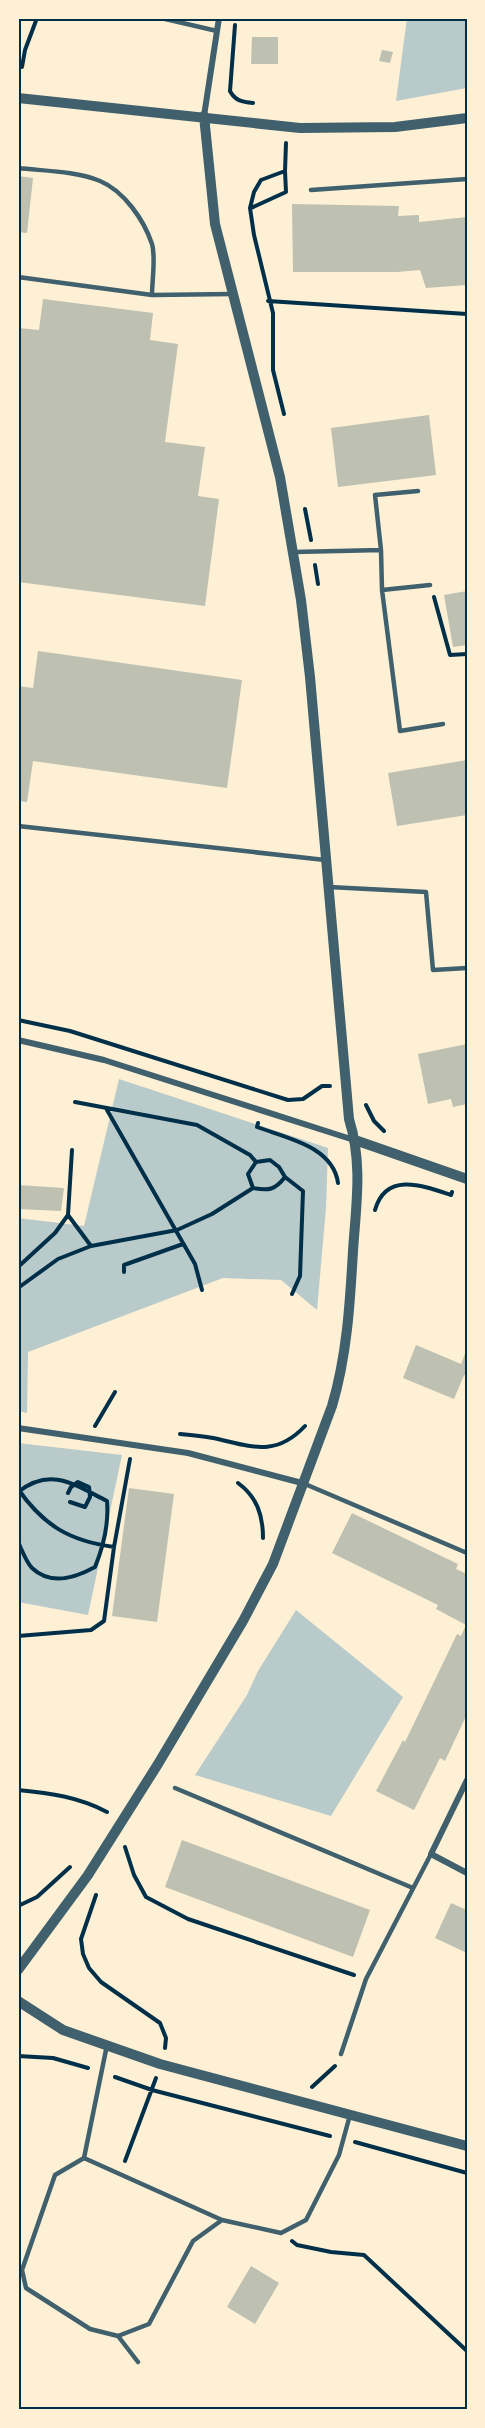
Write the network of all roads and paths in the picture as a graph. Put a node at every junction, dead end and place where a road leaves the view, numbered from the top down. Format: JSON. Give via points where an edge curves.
{"nodes":[{"id":1,"x":37,"y":18,"type":"edge"},
{"id":2,"x":161,"y":18,"type":"edge"},
{"id":3,"x":219,"y":18,"type":"edge"},
{"id":4,"x":218,"y":31,"type":"junction"},
{"id":5,"x":22,"y":67,"type":"dead end"},
{"id":6,"x":18,"y":99,"type":"edge"},
{"id":7,"x":204,"y":116,"type":"junction"},
{"id":8,"x":467,"y":118,"type":"edge"},
{"id":9,"x":18,"y":168,"type":"edge"},
{"id":10,"x":285,"y":171,"type":"dead end"},
{"id":11,"x":467,"y":179,"type":"edge"},
{"id":12,"x":311,"y":190,"type":"dead end"},
{"id":13,"x":250,"y":208,"type":"dead end"},
{"id":14,"x":18,"y":277,"type":"edge"},
{"id":15,"x":234,"y":294,"type":"junction"},
{"id":16,"x":152,"y":295,"type":"junction"},
{"id":17,"x":268,"y":301,"type":"dead end"},
{"id":18,"x":467,"y":314,"type":"edge"},
{"id":19,"x":418,"y":491,"type":"dead end"},
{"id":20,"x":381,"y":550,"type":"junction"},
{"id":21,"x":294,"y":552,"type":"junction"},
{"id":22,"x":430,"y":585,"type":"joint"},
{"id":23,"x":382,"y":590,"type":"junction"},
{"id":24,"x":467,"y":654,"type":"edge"},
{"id":25,"x":443,"y":724,"type":"dead end"},
{"id":26,"x":18,"y":826,"type":"edge"},
{"id":27,"x":327,"y":861,"type":"junction"},
{"id":28,"x":329,"y":887,"type":"junction"},
{"id":29,"x":467,"y":968,"type":"edge"},
{"id":30,"x":18,"y":1020,"type":"edge"},
{"id":31,"x":18,"y":1040,"type":"edge"},
{"id":32,"x":347,"y":1084,"type":"junction"},
{"id":33,"x":268,"y":1094,"type":"junction"},
{"id":34,"x":75,"y":1102,"type":"dead end"},
{"id":35,"x":106,"y":1109,"type":"junction"},
{"id":36,"x":262,"y":1112,"type":"junction"},
{"id":37,"x":386,"y":1134,"type":"dead end"},
{"id":38,"x":356,"y":1140,"type":"junction"},
{"id":39,"x":72,"y":1150,"type":"dead end"},
{"id":40,"x":256,"y":1162,"type":"junction"},
{"id":41,"x":285,"y":1177,"type":"junction"},
{"id":42,"x":463,"y":1177,"type":"edge"},
{"id":43,"x":253,"y":1188,"type":"junction"},
{"id":44,"x":338,"y":1190,"type":"dead end"},
{"id":45,"x":68,"y":1215,"type":"junction"},
{"id":46,"x":373,"y":1217,"type":"dead end"},
{"id":47,"x":177,"y":1230,"type":"junction"},
{"id":48,"x":183,"y":1244,"type":"junction"},
{"id":49,"x":91,"y":1246,"type":"junction"},
{"id":50,"x":18,"y":1267,"type":"edge"},
{"id":51,"x":124,"y":1272,"type":"dead end"},
{"id":52,"x":18,"y":1288,"type":"edge"},
{"id":53,"x":202,"y":1290,"type":"dead end"},
{"id":54,"x":292,"y":1294,"type":"dead end"},
{"id":55,"x":115,"y":1392,"type":"dead end"},
{"id":56,"x":307,"y":1425,"type":"dead end"},
{"id":57,"x":94,"y":1427,"type":"dead end"},
{"id":58,"x":18,"y":1428,"type":"edge"},
{"id":59,"x":130,"y":1455,"type":"dead end"},
{"id":60,"x":201,"y":1456,"type":"junction"},
{"id":61,"x":235,"y":1481,"type":"dead end"},
{"id":62,"x":302,"y":1483,"type":"junction"},
{"id":63,"x":74,"y":1485,"type":"junction"},
{"id":64,"x":18,"y":1491,"type":"edge"},
{"id":65,"x":90,"y":1492,"type":"junction"},
{"id":66,"x":68,"y":1493,"type":"dead end"},
{"id":67,"x":70,"y":1502,"type":"dead end"},
{"id":68,"x":263,"y":1540,"type":"dead end"},
{"id":69,"x":18,"y":1542,"type":"edge"},
{"id":70,"x":103,"y":1545,"type":"junction"},
{"id":71,"x":114,"y":1547,"type":"junction"},
{"id":72,"x":467,"y":1553,"type":"edge"},
{"id":73,"x":18,"y":1636,"type":"edge"},
{"id":74,"x":467,"y":1780,"type":"edge"},
{"id":75,"x":175,"y":1788,"type":"dead end"},
{"id":76,"x":18,"y":1790,"type":"edge"},
{"id":77,"x":113,"y":1802,"type":"dead end"},
{"id":78,"x":107,"y":1812,"type":"junction"},
{"id":79,"x":122,"y":1820,"type":"junction"},
{"id":80,"x":102,"y":1821,"type":"dead end"},
{"id":81,"x":130,"y":1838,"type":"dead end"},
{"id":82,"x":125,"y":1847,"type":"junction"},
{"id":83,"x":431,"y":1854,"type":"junction"},
{"id":84,"x":120,"y":1856,"type":"dead end"},
{"id":85,"x":73,"y":1864,"type":"dead end"},
{"id":86,"x":467,"y":1873,"type":"edge"},
{"id":87,"x":413,"y":1888,"type":"junction"},
{"id":88,"x":97,"y":1892,"type":"dead end"},
{"id":89,"x":18,"y":1906,"type":"edge"},
{"id":90,"x":18,"y":1970,"type":"edge"},
{"id":91,"x":366,"y":1979,"type":"junction"},
{"id":92,"x":18,"y":2001,"type":"edge"},
{"id":93,"x":107,"y":2045,"type":"junction"},
{"id":94,"x":341,"y":2054,"type":"dead end"},
{"id":95,"x":18,"y":2056,"type":"edge"},
{"id":96,"x":160,"y":2064,"type":"junction"},
{"id":97,"x":101,"y":2072,"type":"junction"},
{"id":98,"x":152,"y":2090,"type":"junction"},
{"id":99,"x":351,"y":2114,"type":"junction"},
{"id":100,"x":343,"y":2139,"type":"junction"},
{"id":101,"x":467,"y":2146,"type":"edge"},
{"id":102,"x":84,"y":2158,"type":"junction"},
{"id":103,"x":467,"y":2173,"type":"edge"},
{"id":104,"x":119,"y":2174,"type":"junction"},
{"id":105,"x":222,"y":2220,"type":"junction"},
{"id":106,"x":282,"y":2233,"type":"junction"},
{"id":107,"x":118,"y":2336,"type":"junction"},
{"id":108,"x":467,"y":2351,"type":"edge"},
{"id":109,"x":138,"y":2362,"type":"dead end"}],
"edges":[{"from":1,"to":5,"type":"path"},
{"from":2,"to":4,"type":"lane"},
{"from":3,"to":4,"type":"street"},
{"from":4,"to":7,"type":"street"},
{"from":6,"to":7,"type":"street"},
{"from":7,"to":8,"type":"street","via":[[300,128],[395,127]]},
{"from":7,"to":15,"type":"street","via":[[215,224]]},
{"from":9,"to":16,"type":"lane","via":[[100,181],[119,194],[140,218],[153,246]]},
{"from":10,"to":13,"type":"path","via":[[286,192]]},
{"from":11,"to":12,"type":"lane"},
{"from":14,"to":16,"type":"lane"},
{"from":15,"to":16,"type":"lane"},
{"from":15,"to":21,"type":"street","via":[[280,477]]},
{"from":17,"to":18,"type":"path"},
{"from":19,"to":20,"type":"lane","via":[[375,495]]},
{"from":20,"to":21,"type":"lane"},
{"from":20,"to":23,"type":"lane"},
{"from":21,"to":27,"type":"street"},
{"from":22,"to":23,"type":"lane"},
{"from":22,"to":24,"type":"path","via":[[450,656]]},
{"from":23,"to":25,"type":"lane","via":[[399,731]]},
{"from":26,"to":27,"type":"lane"},
{"from":27,"to":28,"type":"street"},
{"from":28,"to":29,"type":"lane","via":[[426,892],[433,970]]},
{"from":28,"to":32,"type":"street"},
{"from":30,"to":33,"type":"path","via":[[70,1031]]},
{"from":31,"to":36,"type":"street","via":[[104,1060]]},
{"from":32,"to":33,"type":"path","via":[[322,1086],[303,1099],[288,1100]]},
{"from":32,"to":37,"type":"path","via":[[363,1083],[366,1106]]},
{"from":32,"to":38,"type":"street","via":[[349,1119]]},
{"from":33,"to":36,"type":"path"},
{"from":34,"to":35,"type":"path"},
{"from":35,"to":40,"type":"path","via":[[197,1125]]},
{"from":35,"to":47,"type":"path"},
{"from":36,"to":38,"type":"street"},
{"from":36,"to":44,"type":"path","via":[[257,1127],[320,1152],[333,1166]]},
{"from":38,"to":42,"type":"street"},
{"from":38,"to":62,"type":"street","via":[[357,1190],[339,1384]]},
{"from":39,"to":45,"type":"path"},
{"from":40,"to":41,"type":"path","via":[[270,1160]]},
{"from":40,"to":43,"type":"path","via":[[248,1174]]},
{"from":41,"to":43,"type":"path","via":[[268,1191]]},
{"from":41,"to":54,"type":"path","via":[[303,1191],[300,1276]]},
{"from":42,"to":46,"type":"path","via":[[451,1195],[409,1182],[393,1186],[378,1199]]},
{"from":43,"to":47,"type":"path"},
{"from":45,"to":49,"type":"path"},
{"from":45,"to":50,"type":"path","via":[[32,1257]]},
{"from":47,"to":48,"type":"path"},
{"from":47,"to":49,"type":"path"},
{"from":48,"to":51,"type":"path","via":[[124,1265]]},
{"from":48,"to":53,"type":"path","via":[[195,1264]]},
{"from":49,"to":52,"type":"path","via":[[58,1259]]},
{"from":55,"to":57,"type":"path"},
{"from":56,"to":60,"type":"path","via":[[296,1436],[270,1448],[209,1437]]},
{"from":58,"to":60,"type":"street"},
{"from":59,"to":71,"type":"path"},
{"from":60,"to":62,"type":"street"},
{"from":61,"to":68,"type":"path","via":[[248,1490],[257,1504]]},
{"from":62,"to":72,"type":"lane"},
{"from":62,"to":79,"type":"street","via":[[273,1564],[243,1621]]},
{"from":63,"to":64,"type":"path","via":[[51,1478],[35,1481]]},
{"from":63,"to":65,"type":"path","via":[[84,1484]]},
{"from":63,"to":66,"type":"path"},
{"from":64,"to":70,"type":"path","via":[[42,1519],[74,1539]]},
{"from":65,"to":67,"type":"path","via":[[85,1507]]},
{"from":65,"to":70,"type":"path","via":[[107,1501],[109,1521]]},
{"from":69,"to":70,"type":"path","via":[[31,1567],[47,1577],[67,1579],[95,1567]]},
{"from":70,"to":71,"type":"path"},
{"from":71,"to":73,"type":"path","via":[[104,1621],[91,1630]]},
{"from":74,"to":83,"type":"street"},
{"from":75,"to":87,"type":"lane"},
{"from":76,"to":78,"type":"path","via":[[88,1801]]},
{"from":77,"to":78,"type":"path"},
{"from":78,"to":79,"type":"path"},
{"from":78,"to":80,"type":"path"},
{"from":79,"to":82,"type":"path"},
{"from":79,"to":90,"type":"street","via":[[88,1875]]},
{"from":81,"to":82,"type":"path"},
{"from":82,"to":84,"type":"path"},
{"from":82,"to":91,"type":"path","via":[[146,1897],[188,1919]]},
{"from":83,"to":86,"type":"street"},
{"from":83,"to":87,"type":"lane"},
{"from":85,"to":89,"type":"path","via":[[37,1897]]},
{"from":87,"to":91,"type":"lane"},
{"from":88,"to":96,"type":"path","via":[[81,1939],[83,1954],[101,1982],[160,2023],[166,2038]]},
{"from":91,"to":94,"type":"lane"},
{"from":92,"to":93,"type":"street","via":[[63,2030]]},
{"from":93,"to":96,"type":"street"},
{"from":93,"to":97,"type":"lane"},
{"from":95,"to":97,"type":"path","via":[[53,2058]]},
{"from":96,"to":98,"type":"path"},
{"from":96,"to":99,"type":"street"},
{"from":97,"to":98,"type":"path"},
{"from":97,"to":102,"type":"lane"},
{"from":98,"to":100,"type":"path"},
{"from":98,"to":104,"type":"path"},
{"from":99,"to":100,"type":"lane"},
{"from":99,"to":101,"type":"street"},
{"from":100,"to":103,"type":"path"},
{"from":100,"to":106,"type":"lane","via":[[339,2155],[306,2220]]},
{"from":102,"to":104,"type":"lane"},
{"from":102,"to":107,"type":"lane","via":[[55,2175],[22,2270],[26,2288],[90,2330]]},
{"from":104,"to":105,"type":"lane"},
{"from":105,"to":106,"type":"lane"},
{"from":105,"to":107,"type":"lane","via":[[193,2241],[149,2324]]},
{"from":106,"to":108,"type":"path","via":[[297,2245],[364,2255]]},
{"from":107,"to":109,"type":"lane"}]}
